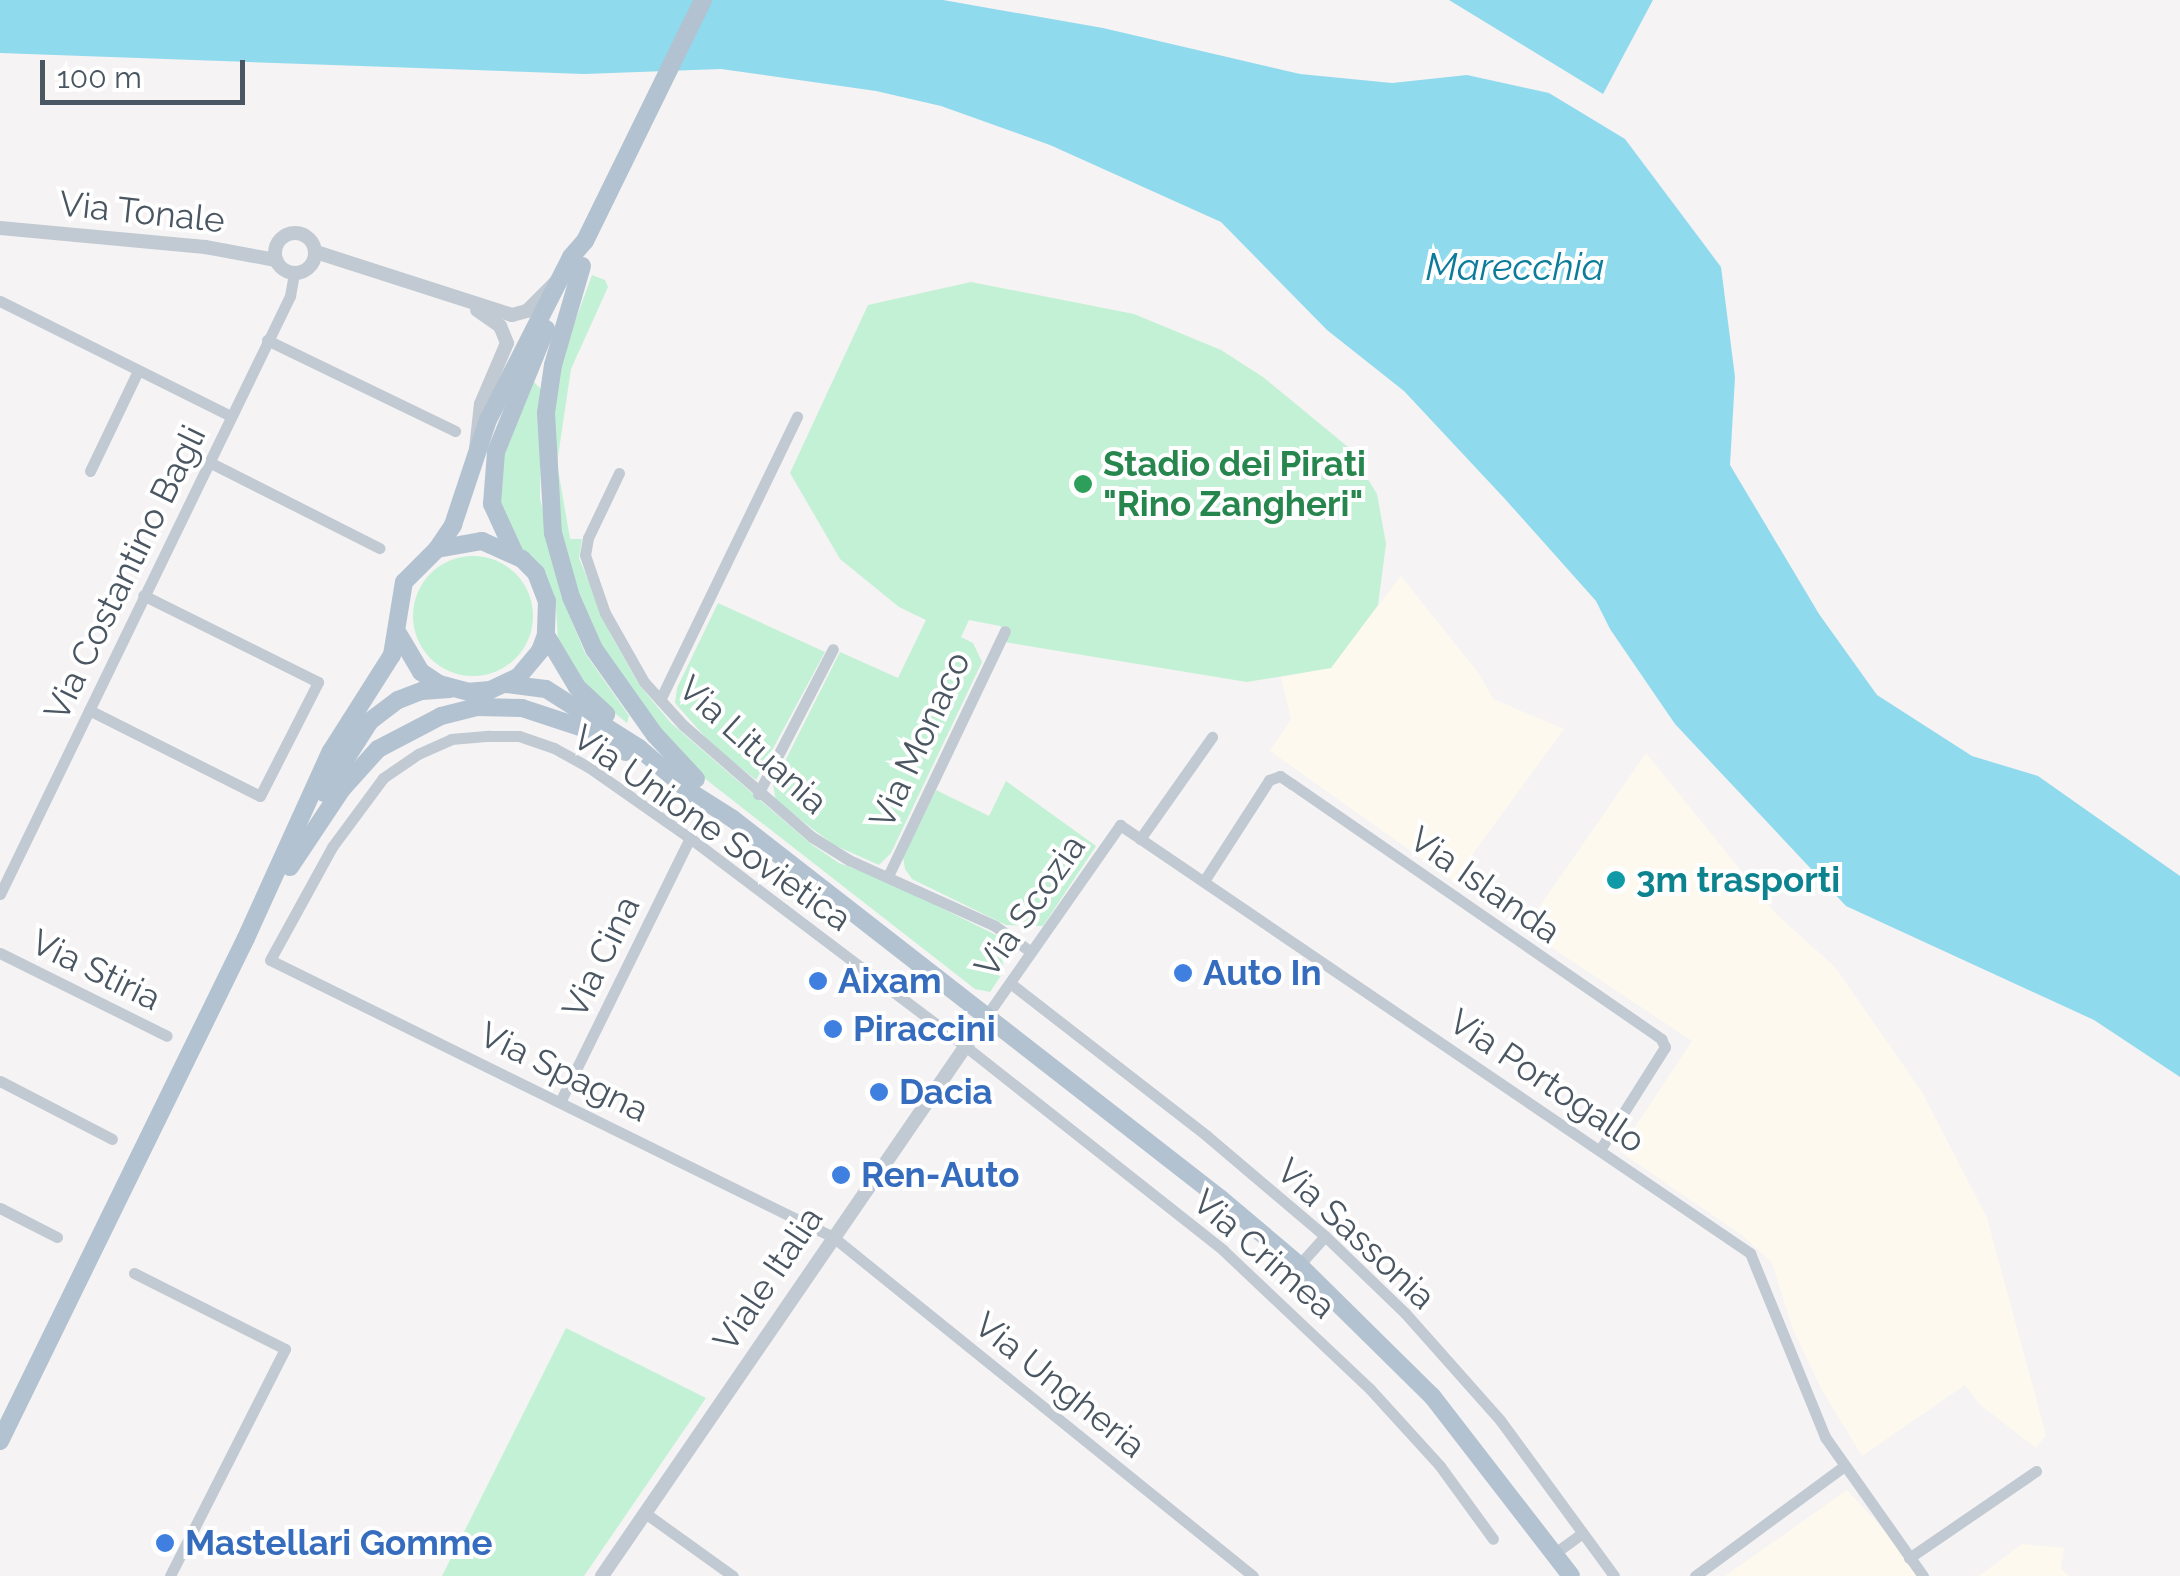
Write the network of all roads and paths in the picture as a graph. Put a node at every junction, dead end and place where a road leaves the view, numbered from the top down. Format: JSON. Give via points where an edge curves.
{"nodes":[{"id":1,"x":703,"y":0,"type":"edge"},
{"id":2,"x":0,"y":228,"type":"edge"},
{"id":3,"x":585,"y":241,"type":"junction"},
{"id":4,"x":316,"y":252,"type":"junction"},
{"id":5,"x":276,"y":260,"type":"junction"},
{"id":6,"x":582,"y":266,"type":"junction"},
{"id":7,"x":294,"y":273,"type":"junction"},
{"id":8,"x":559,"y":280,"type":"junction"},
{"id":9,"x":0,"y":301,"type":"edge"},
{"id":10,"x":468,"y":304,"type":"junction"},
{"id":11,"x":267,"y":340,"type":"junction"},
{"id":12,"x":138,"y":371,"type":"junction"},
{"id":13,"x":232,"y":416,"type":"junction"},
{"id":14,"x":798,"y":416,"type":"dead end"},
{"id":15,"x":455,"y":431,"type":"dead end"},
{"id":16,"x":476,"y":456,"type":"junction"},
{"id":17,"x":209,"y":462,"type":"junction"},
{"id":18,"x":90,"y":471,"type":"dead end"},
{"id":19,"x":619,"y":472,"type":"dead end"},
{"id":20,"x":379,"y":548,"type":"dead end"},
{"id":21,"x":437,"y":548,"type":"junction"},
{"id":22,"x":514,"y":553,"type":"junction"},
{"id":23,"x":144,"y":595,"type":"junction"},
{"id":24,"x":1006,"y":632,"type":"dead end"},
{"id":25,"x":399,"y":634,"type":"junction"},
{"id":26,"x":546,"y":634,"type":"junction"},
{"id":27,"x":833,"y":649,"type":"dead end"},
{"id":28,"x":506,"y":684,"type":"junction"},
{"id":29,"x":452,"y":689,"type":"junction"},
{"id":30,"x":660,"y":700,"type":"junction"},
{"id":31,"x":89,"y":710,"type":"junction"},
{"id":32,"x":1212,"y":737,"type":"dead end"},
{"id":33,"x":692,"y":785,"type":"junction"},
{"id":34,"x":758,"y":794,"type":"junction"},
{"id":35,"x":1120,"y":825,"type":"joint"},
{"id":36,"x":690,"y":838,"type":"junction"},
{"id":37,"x":1140,"y":839,"type":"junction"},
{"id":38,"x":290,"y":867,"type":"junction"},
{"id":39,"x":889,"y":874,"type":"junction"},
{"id":40,"x":1204,"y":881,"type":"junction"},
{"id":41,"x":0,"y":894,"type":"edge"},
{"id":42,"x":246,"y":938,"type":"junction"},
{"id":43,"x":1031,"y":952,"type":"junction"},
{"id":44,"x":0,"y":953,"type":"edge"},
{"id":45,"x":270,"y":960,"type":"joint"},
{"id":46,"x":1010,"y":983,"type":"junction"},
{"id":47,"x":985,"y":1018,"type":"junction"},
{"id":48,"x":167,"y":1036,"type":"dead end"},
{"id":49,"x":965,"y":1046,"type":"junction"},
{"id":50,"x":0,"y":1082,"type":"edge"},
{"id":51,"x":561,"y":1100,"type":"junction"},
{"id":52,"x":112,"y":1139,"type":"dead end"},
{"id":53,"x":1600,"y":1150,"type":"junction"},
{"id":54,"x":0,"y":1208,"type":"edge"},
{"id":55,"x":1325,"y":1236,"type":"junction"},
{"id":56,"x":58,"y":1237,"type":"dead end"},
{"id":57,"x":833,"y":1237,"type":"junction"},
{"id":58,"x":1299,"y":1265,"type":"junction"},
{"id":59,"x":134,"y":1272,"type":"dead end"},
{"id":60,"x":0,"y":1441,"type":"edge"},
{"id":61,"x":1844,"y":1466,"type":"junction"},
{"id":62,"x":2036,"y":1471,"type":"dead end"},
{"id":63,"x":645,"y":1513,"type":"junction"},
{"id":64,"x":1583,"y":1533,"type":"junction"},
{"id":65,"x":1493,"y":1539,"type":"dead end"},
{"id":66,"x":1555,"y":1553,"type":"junction"},
{"id":67,"x":1910,"y":1558,"type":"junction"},
{"id":68,"x":170,"y":1576,"type":"edge"},
{"id":69,"x":602,"y":1576,"type":"edge"},
{"id":70,"x":734,"y":1576,"type":"edge"},
{"id":71,"x":1254,"y":1576,"type":"edge"},
{"id":72,"x":1570,"y":1576,"type":"edge"},
{"id":73,"x":1614,"y":1576,"type":"edge"},
{"id":74,"x":1695,"y":1576,"type":"edge"},
{"id":75,"x":1923,"y":1576,"type":"edge"}],
"edges":[{"from":1,"to":3,"type":"main road"},
{"from":2,"to":5,"type":"street","name":"Via Tonale"},
{"from":3,"to":6,"type":"main road"},
{"from":3,"to":8,"type":"main road"},
{"from":4,"to":5,"type":"street","via":[[307,236],[288,234],[276,247]]},
{"from":4,"to":7,"type":"street","via":[[310,267]]},
{"from":4,"to":10,"type":"street"},
{"from":5,"to":7,"type":"street"},
{"from":6,"to":22,"type":"main road","via":[[551,317],[496,452],[492,504]]},
{"from":6,"to":33,"type":"main road","via":[[546,413],[553,534],[582,624],[610,677]]},
{"from":7,"to":11,"type":"street","name":"Via Costantino Bagli"},
{"from":8,"to":10,"type":"street","via":[[520,314]]},
{"from":8,"to":16,"type":"main road"},
{"from":9,"to":12,"type":"street"},
{"from":10,"to":16,"type":"street","via":[[500,326],[507,343],[474,432]]},
{"from":11,"to":13,"type":"street","name":"Via Costantino Bagli"},
{"from":11,"to":15,"type":"street"},
{"from":12,"to":13,"type":"street"},
{"from":12,"to":18,"type":"street"},
{"from":13,"to":17,"type":"street","name":"Via Costantino Bagli"},
{"from":14,"to":30,"type":"street"},
{"from":16,"to":21,"type":"main road","via":[[453,524]]},
{"from":17,"to":20,"type":"street"},
{"from":17,"to":23,"type":"street","name":"Via Costantino Bagli"},
{"from":19,"to":30,"type":"street","name":"Via Lituania","via":[[584,555],[605,613]]},
{"from":21,"to":22,"type":"main road","via":[[482,541]]},
{"from":21,"to":25,"type":"main road","via":[[404,582]]},
{"from":22,"to":26,"type":"main road","via":[[542,586]]},
{"from":23,"to":31,"type":"street","name":"Via Costantino Bagli"},
{"from":23,"to":31,"type":"street","via":[[318,682],[260,796]]},
{"from":24,"to":39,"type":"street","name":"Via Monaco"},
{"from":25,"to":29,"type":"main road","via":[[421,672]]},
{"from":25,"to":42,"type":"main road","via":[[379,679],[331,750]]},
{"from":26,"to":28,"type":"main road","via":[[531,664]]},
{"from":26,"to":33,"type":"main road","via":[[577,687]]},
{"from":27,"to":34,"type":"street"},
{"from":28,"to":29,"type":"main road"},
{"from":28,"to":33,"type":"main road","via":[[546,688],[574,703]]},
{"from":29,"to":38,"type":"main road","via":[[398,700],[370,721],[344,755]]},
{"from":30,"to":34,"type":"street","name":"Via Lituania"},
{"from":31,"to":41,"type":"street","name":"Via Costantino Bagli"},
{"from":32,"to":37,"type":"street","name":"Via Scozia"},
{"from":33,"to":38,"type":"main road","via":[[582,728],[522,708],[477,708],[441,716],[378,748]]},
{"from":33,"to":47,"type":"main road"},
{"from":34,"to":39,"type":"street","name":"Via Lituania","via":[[849,860]]},
{"from":35,"to":37,"type":"street","name":"Via Portogallo"},
{"from":35,"to":43,"type":"street","name":"Via Scozia"},
{"from":36,"to":45,"type":"street","name":"Via Unione Sovietica","via":[[554,748],[519,736],[451,740],[383,778],[332,847]]},
{"from":36,"to":49,"type":"street","name":"Via Unione Sovietica"},
{"from":36,"to":51,"type":"street","name":"Via Cina"},
{"from":37,"to":40,"type":"street","name":"Via Portogallo"},
{"from":38,"to":42,"type":"main road"},
{"from":39,"to":43,"type":"street","name":"Via Lituania","via":[[995,926]]},
{"from":40,"to":53,"type":"street","name":"Via Portogallo"},
{"from":40,"to":53,"type":"street","name":"Via Islanda","via":[[1270,780],[1280,776],[1292,784],[1661,1039],[1665,1047]]},
{"from":42,"to":60,"type":"main road"},
{"from":43,"to":46,"type":"street","name":"Via Scozia"},
{"from":44,"to":48,"type":"street","name":"Via Stiria"},
{"from":45,"to":51,"type":"street","name":"Via Spagna"},
{"from":46,"to":47,"type":"street","name":"Via Scozia"},
{"from":46,"to":55,"type":"street","name":"Via Sassonia"},
{"from":47,"to":49,"type":"street","name":"Viale Italia"},
{"from":47,"to":58,"type":"main road"},
{"from":49,"to":57,"type":"street","name":"Viale Italia"},
{"from":49,"to":65,"type":"street","name":"Via Crimea","via":[[1283,1303],[1428,1453]]},
{"from":50,"to":52,"type":"street"},
{"from":51,"to":57,"type":"street","name":"Via Spagna"},
{"from":53,"to":61,"type":"street","name":"Via Portogallo","via":[[1750,1253],[1825,1437]]},
{"from":54,"to":56,"type":"street"},
{"from":55,"to":58,"type":"street"},
{"from":55,"to":64,"type":"street","name":"Via Sassonia","via":[[1406,1313],[1500,1420]]},
{"from":57,"to":63,"type":"street","name":"Viale Italia"},
{"from":57,"to":71,"type":"street","name":"Via Ungheria"},
{"from":58,"to":66,"type":"main road","via":[[1432,1396]]},
{"from":59,"to":68,"type":"street","via":[[285,1349]]},
{"from":61,"to":67,"type":"street","name":"Via Portogallo"},
{"from":61,"to":74,"type":"street"},
{"from":62,"to":67,"type":"street"},
{"from":63,"to":69,"type":"street","name":"Viale Italia"},
{"from":63,"to":70,"type":"street"},
{"from":64,"to":66,"type":"street"},
{"from":64,"to":73,"type":"street","name":"Via Sassonia"},
{"from":66,"to":72,"type":"main road"},
{"from":67,"to":75,"type":"street","name":"Via Portogallo"}]}
